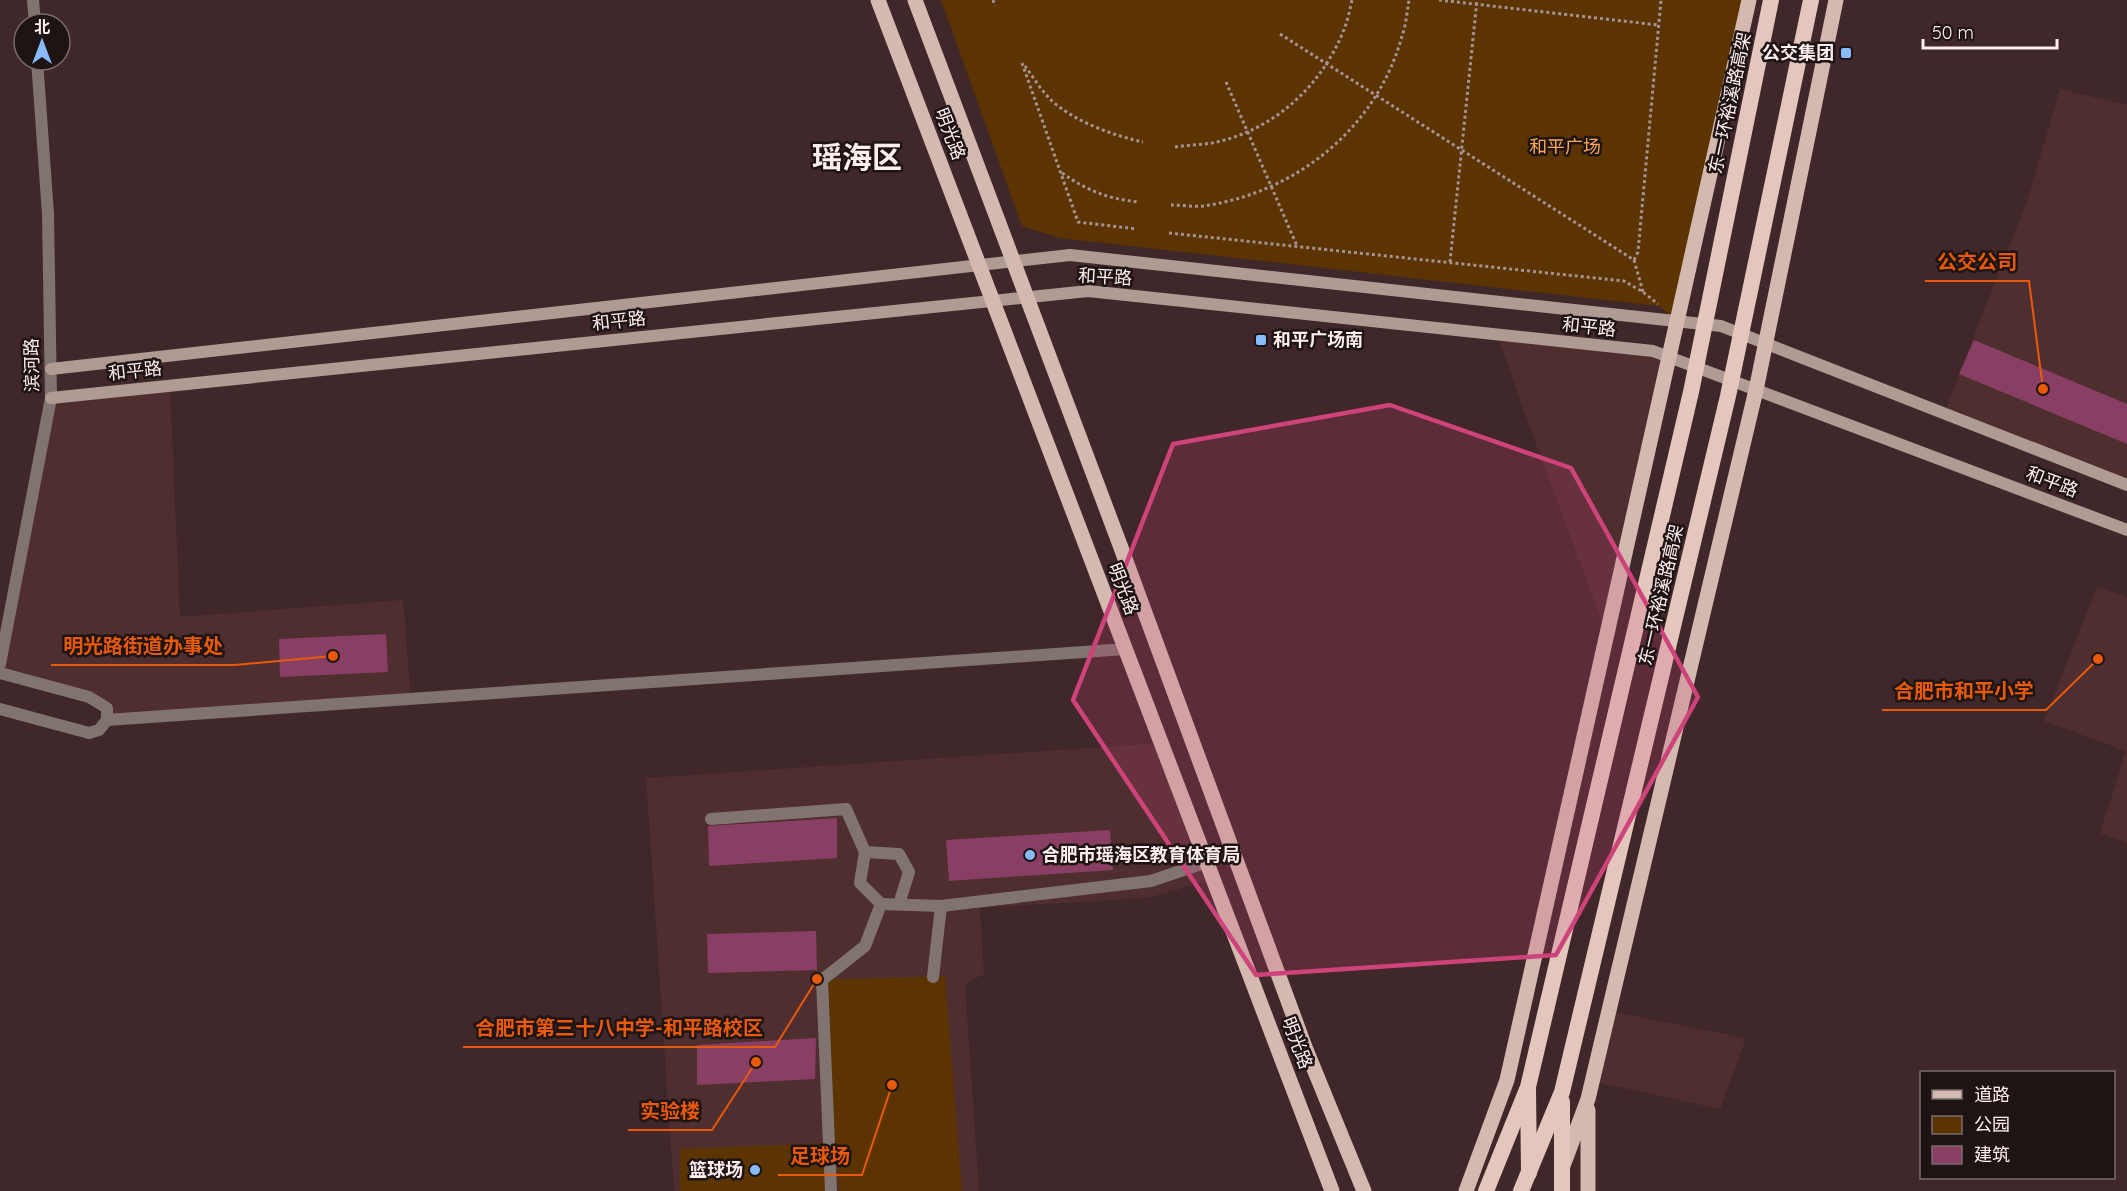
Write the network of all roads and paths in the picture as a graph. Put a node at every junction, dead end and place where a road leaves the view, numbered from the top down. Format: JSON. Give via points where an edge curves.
{"nodes":[{"id":1,"x":878,"y":0,"type":"edge"},
{"id":2,"x":915,"y":0,"type":"edge"},
{"id":3,"x":1352,"y":0,"type":"edge"},
{"id":4,"x":1409,"y":0,"type":"edge"},
{"id":5,"x":1439,"y":0,"type":"edge"},
{"id":6,"x":1477,"y":0,"type":"edge"},
{"id":7,"x":1661,"y":0,"type":"edge"},
{"id":8,"x":1749,"y":0,"type":"edge"},
{"id":9,"x":1771,"y":0,"type":"edge"},
{"id":10,"x":1811,"y":0,"type":"edge"},
{"id":11,"x":1836,"y":0,"type":"edge"},
{"id":12,"x":1658,"y":25,"type":"junction"},
{"id":13,"x":1280,"y":34,"type":"dead end"},
{"id":14,"x":1326,"y":64,"type":"junction"},
{"id":15,"x":38,"y":72,"type":"edge"},
{"id":16,"x":1226,"y":82,"type":"dead end"},
{"id":17,"x":1376,"y":95,"type":"junction"},
{"id":18,"x":1248,"y":131,"type":"junction"},
{"id":19,"x":1143,"y":142,"type":"dead end"},
{"id":20,"x":1175,"y":147,"type":"dead end"},
{"id":21,"x":1060,"y":172,"type":"junction"},
{"id":22,"x":1272,"y":187,"type":"junction"},
{"id":23,"x":1139,"y":202,"type":"dead end"},
{"id":24,"x":1171,"y":205,"type":"dead end"},
{"id":25,"x":1137,"y":229,"type":"dead end"},
{"id":26,"x":1168,"y":234,"type":"dead end"},
{"id":27,"x":1298,"y":247,"type":"junction"},
{"id":28,"x":1634,"y":260,"type":"junction"},
{"id":29,"x":1013,"y":261,"type":"junction"},
{"id":30,"x":1450,"y":262,"type":"junction"},
{"id":31,"x":979,"y":265,"type":"junction"},
{"id":32,"x":1643,"y":292,"type":"junction"},
{"id":33,"x":1026,"y":297,"type":"junction"},
{"id":34,"x":993,"y":300,"type":"junction"},
{"id":35,"x":1677,"y":321,"type":"junction"},
{"id":36,"x":1766,"y":344,"type":"junction"},
{"id":37,"x":1669,"y":357,"type":"junction"},
{"id":38,"x":51,"y":369,"type":"junction"},
{"id":39,"x":1756,"y":390,"type":"junction"},
{"id":40,"x":51,"y":398,"type":"junction"},
{"id":41,"x":2127,"y":485,"type":"edge"},
{"id":42,"x":2127,"y":530,"type":"edge"},
{"id":43,"x":1126,"y":649,"type":"junction"},
{"id":44,"x":0,"y":664,"type":"edge"},
{"id":45,"x":0,"y":673,"type":"edge"},
{"id":46,"x":0,"y":709,"type":"edge"},
{"id":47,"x":107,"y":720,"type":"junction"},
{"id":48,"x":711,"y":819,"type":"dead end"},
{"id":49,"x":865,"y":852,"type":"junction"},
{"id":50,"x":1207,"y":862,"type":"junction"},
{"id":51,"x":880,"y":904,"type":"junction"},
{"id":52,"x":899,"y":904,"type":"junction"},
{"id":53,"x":941,"y":906,"type":"junction"},
{"id":54,"x":933,"y":977,"type":"dead end"},
{"id":55,"x":1528,"y":1087,"type":"junction"},
{"id":56,"x":1562,"y":1092,"type":"junction"},
{"id":57,"x":1588,"y":1100,"type":"junction"},
{"id":58,"x":831,"y":1191,"type":"edge"},
{"id":59,"x":1332,"y":1191,"type":"edge"},
{"id":60,"x":1364,"y":1191,"type":"edge"},
{"id":61,"x":1466,"y":1191,"type":"edge"},
{"id":62,"x":1486,"y":1191,"type":"edge"},
{"id":63,"x":1521,"y":1191,"type":"edge"},
{"id":64,"x":1529,"y":1191,"type":"edge"},
{"id":65,"x":1554,"y":1191,"type":"edge"},
{"id":66,"x":1562,"y":1191,"type":"edge"},
{"id":67,"x":1588,"y":1191,"type":"edge"}],
"edges":[{"from":1,"to":31,"type":"main road","name":"明光路"},
{"from":2,"to":29,"type":"main road","name":"明光路"},
{"from":3,"to":14,"type":"path","via":[[1346,26]]},
{"from":4,"to":17,"type":"path","via":[[1402,36]]},
{"from":5,"to":12,"type":"path"},
{"from":6,"to":30,"type":"path"},
{"from":7,"to":12,"type":"path"},
{"from":8,"to":35,"type":"main road"},
{"from":9,"to":55,"type":"highway","name":"东一环裕溪路高架","bridge":true,"via":[[1691,392]]},
{"from":10,"to":56,"type":"highway","name":"东一环裕溪路高架","bridge":true,"via":[[1728,396]]},
{"from":11,"to":36,"type":"main road"},
{"from":12,"to":28,"type":"path","via":[[1638,252]]},
{"from":13,"to":14,"type":"path"},
{"from":14,"to":17,"type":"path"},
{"from":14,"to":18,"type":"path","via":[[1299,99],[1272,120]]},
{"from":15,"to":38,"type":"street","name":"滨河路","via":[[48,214]]},
{"from":16,"to":18,"type":"path"},
{"from":17,"to":22,"type":"path","via":[[1352,129],[1327,154]]},
{"from":17,"to":28,"type":"path"},
{"from":18,"to":20,"type":"path","via":[[1213,143]]},
{"from":18,"to":22,"type":"path"},
{"from":19,"to":21,"type":"path","via":[[1111,135],[1051,100],[1022,63]]},
{"from":21,"to":23,"type":"path","via":[[1083,187],[1115,199]]},
{"from":21,"to":25,"type":"path","via":[[1078,222]]},
{"from":22,"to":24,"type":"path","via":[[1200,206]]},
{"from":22,"to":27,"type":"path"},
{"from":26,"to":27,"type":"path"},
{"from":27,"to":30,"type":"path"},
{"from":28,"to":32,"type":"path"},
{"from":29,"to":31,"type":"main road","name":"和平路"},
{"from":29,"to":33,"type":"main road","name":"明光路"},
{"from":29,"to":35,"type":"main road","name":"和平路","via":[[1070,255]]},
{"from":30,"to":32,"type":"path","via":[[1624,281]]},
{"from":31,"to":34,"type":"main road","name":"明光路"},
{"from":31,"to":38,"type":"main road","name":"和平路"},
{"from":32,"to":35,"type":"path"},
{"from":33,"to":34,"type":"main road","name":"和平路"},
{"from":33,"to":37,"type":"main road","name":"和平路","via":[[1088,291],[1653,351]]},
{"from":33,"to":60,"type":"main road","name":"明光路","via":[[1305,1047]]},
{"from":34,"to":40,"type":"main road","name":"和平路"},
{"from":34,"to":43,"type":"main road","name":"明光路"},
{"from":35,"to":36,"type":"main road","name":"和平路","via":[[1721,326]]},
{"from":35,"to":37,"type":"main road"},
{"from":36,"to":39,"type":"main road"},
{"from":36,"to":41,"type":"main road","name":"和平路"},
{"from":37,"to":39,"type":"main road","name":"和平路"},
{"from":37,"to":61,"type":"main road","via":[[1507,1080]]},
{"from":38,"to":40,"type":"street","name":"滨河路"},
{"from":39,"to":42,"type":"main road","name":"和平路"},
{"from":39,"to":57,"type":"main road"},
{"from":40,"to":44,"type":"street","name":"滨河路"},
{"from":43,"to":47,"type":"street"},
{"from":43,"to":50,"type":"main road","name":"明光路"},
{"from":45,"to":47,"type":"street","via":[[89,697],[107,708]]},
{"from":46,"to":47,"type":"street","via":[[89,733],[99,730]]},
{"from":48,"to":49,"type":"street","via":[[846,809]]},
{"from":49,"to":51,"type":"street","via":[[860,883]]},
{"from":49,"to":52,"type":"street","via":[[899,854],[909,872]]},
{"from":50,"to":53,"type":"street","via":[[1151,881]]},
{"from":50,"to":59,"type":"main road","name":"明光路"},
{"from":51,"to":52,"type":"street"},
{"from":51,"to":58,"type":"street","via":[[865,946],[822,980]]},
{"from":52,"to":53,"type":"street"},
{"from":53,"to":54,"type":"street"},
{"from":55,"to":62,"type":"highway","name":"东一环裕溪路高架","bridge":true},
{"from":55,"to":64,"type":"highway","bridge":true},
{"from":56,"to":63,"type":"highway","name":"东一环裕溪路高架","bridge":true},
{"from":56,"to":66,"type":"highway","bridge":true},
{"from":57,"to":65,"type":"main road"},
{"from":57,"to":67,"type":"main road"}]}
